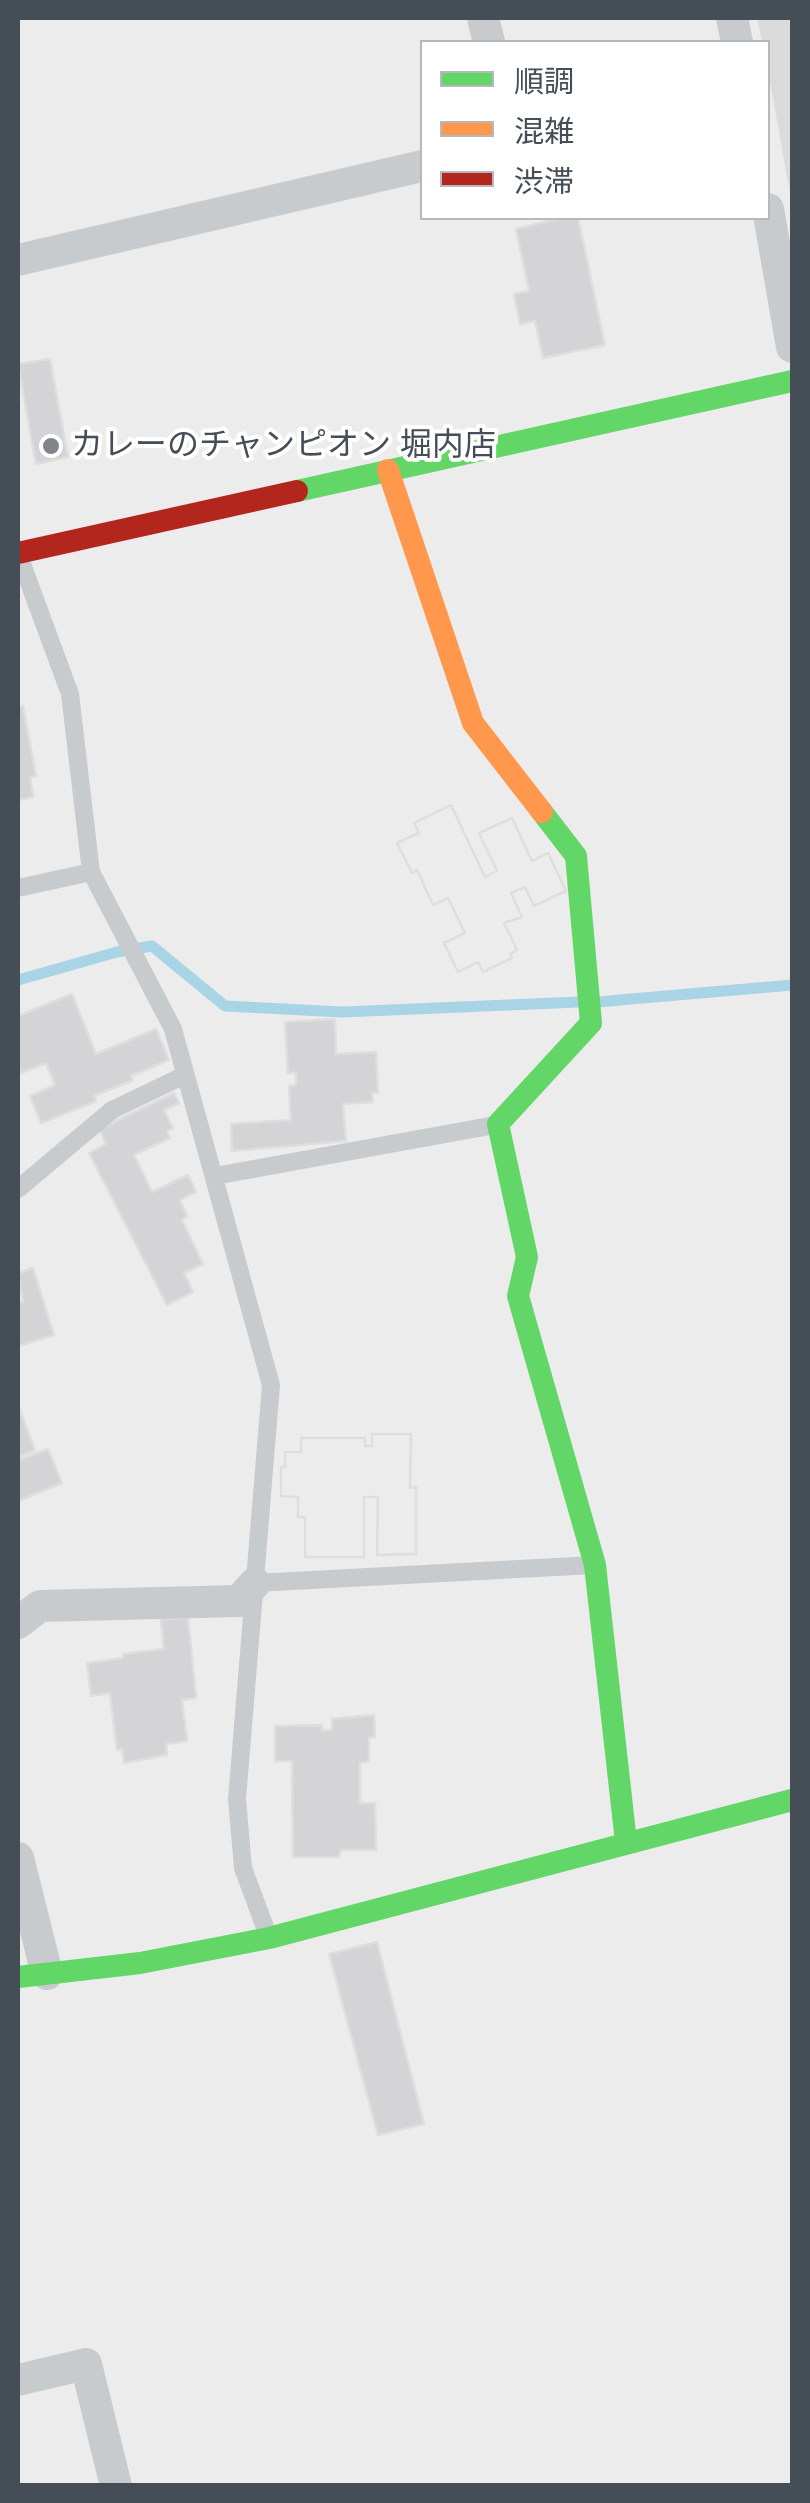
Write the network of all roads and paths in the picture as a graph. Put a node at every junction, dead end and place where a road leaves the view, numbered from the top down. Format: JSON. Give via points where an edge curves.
{"nodes":[{"id":1,"x":420,"y":166,"type":"edge"},
{"id":2,"x":770,"y":220,"type":"edge"},
{"id":3,"x":18,"y":260,"type":"edge"},
{"id":4,"x":792,"y":346,"type":"edge"},
{"id":5,"x":792,"y":381,"type":"edge"},
{"id":6,"x":388,"y":470,"type":"junction"},
{"id":7,"x":18,"y":553,"type":"edge"},
{"id":8,"x":90,"y":872,"type":"junction"},
{"id":9,"x":18,"y":888,"type":"edge"},
{"id":10,"x":184,"y":1075,"type":"junction"},
{"id":11,"x":498,"y":1124,"type":"junction"},
{"id":12,"x":215,"y":1176,"type":"junction"},
{"id":13,"x":18,"y":1189,"type":"edge"},
{"id":14,"x":595,"y":1564,"type":"junction"},
{"id":15,"x":255,"y":1582,"type":"junction"},
{"id":16,"x":18,"y":1623,"type":"edge"},
{"id":17,"x":792,"y":1800,"type":"edge"},
{"id":18,"x":626,"y":1842,"type":"junction"},
{"id":19,"x":18,"y":1858,"type":"edge"},
{"id":20,"x":269,"y":1938,"type":"junction"},
{"id":21,"x":32,"y":1975,"type":"edge"},
{"id":22,"x":18,"y":2380,"type":"edge"},
{"id":23,"x":116,"y":2486,"type":"edge"}],
"edges":[{"from":1,"to":3,"type":"street"},
{"from":2,"to":4,"type":"street"},
{"from":5,"to":6,"type":"street"},
{"from":6,"to":7,"type":"street"},
{"from":6,"to":11,"type":"street","via":[[473,724],[576,856],[591,1023]]},
{"from":7,"to":8,"type":"lane","via":[[70,694]]},
{"from":8,"to":9,"type":"lane"},
{"from":8,"to":10,"type":"lane","via":[[173,1029]]},
{"from":10,"to":12,"type":"lane"},
{"from":10,"to":13,"type":"lane","via":[[112,1110]]},
{"from":11,"to":12,"type":"lane"},
{"from":11,"to":14,"type":"street","via":[[527,1257],[518,1296]]},
{"from":12,"to":15,"type":"lane","via":[[271,1385]]},
{"from":14,"to":15,"type":"lane"},
{"from":14,"to":18,"type":"street"},
{"from":15,"to":16,"type":"street","via":[[239,1601],[40,1606]]},
{"from":15,"to":20,"type":"lane","via":[[237,1798],[243,1868]]},
{"from":17,"to":18,"type":"street"},
{"from":18,"to":20,"type":"street"},
{"from":19,"to":21,"type":"street"},
{"from":20,"to":21,"type":"street"},
{"from":22,"to":23,"type":"street","via":[[86,2364]]}]}
